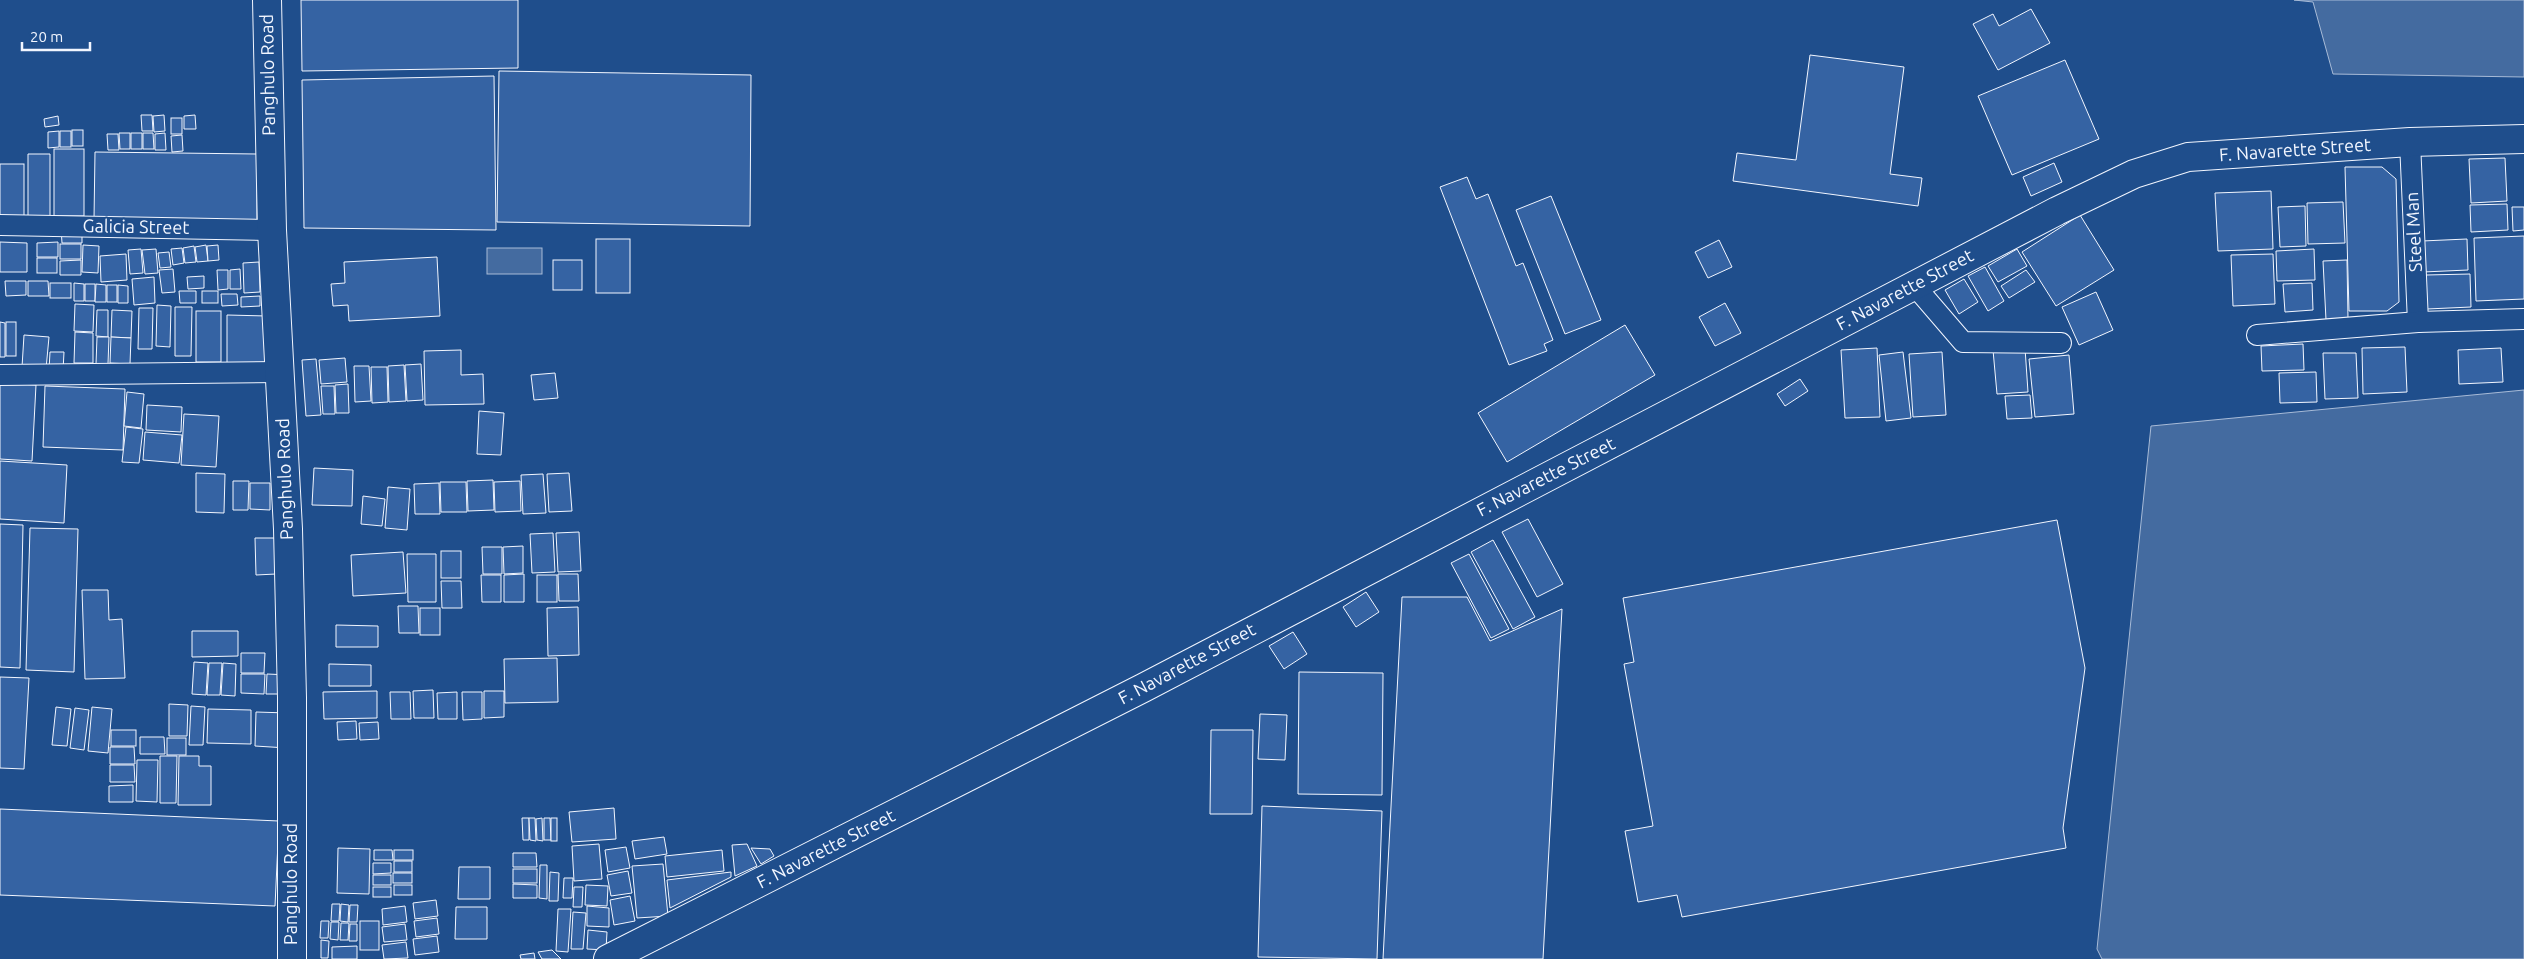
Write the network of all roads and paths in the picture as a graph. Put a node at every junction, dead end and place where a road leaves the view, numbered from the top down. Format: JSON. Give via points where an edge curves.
{"nodes":[{"id":1,"x":267,"y":0,"type":"edge"},
{"id":2,"x":2524,"y":139,"type":"edge"},
{"id":3,"x":2410,"y":142,"type":"junction"},
{"id":4,"x":0,"y":225,"type":"edge"},
{"id":5,"x":272,"y":230,"type":"junction"},
{"id":6,"x":1914,"y":285,"type":"junction"},
{"id":7,"x":2524,"y":320,"type":"edge"},
{"id":8,"x":2418,"y":322,"type":"junction"},
{"id":9,"x":2256,"y":335,"type":"dead end"},
{"id":10,"x":2061,"y":343,"type":"dead end"},
{"id":11,"x":281,"y":372,"type":"junction"},
{"id":12,"x":0,"y":375,"type":"edge"},
{"id":13,"x":292,"y":959,"type":"edge"},
{"id":14,"x":608,"y":959,"type":"edge"}],
"edges":[{"from":1,"to":5,"type":"main road","name":"Panghulo Road"},
{"from":2,"to":3,"type":"main road","name":"F. Navarette Street"},
{"from":3,"to":6,"type":"main road","name":"F. Navarette Street","via":[[2188,157],[2134,174]]},
{"from":3,"to":8,"type":"street","name":"Steel Man"},
{"from":4,"to":5,"type":"street","name":"Galicia Street"},
{"from":5,"to":11,"type":"main road","name":"Panghulo Road"},
{"from":6,"to":10,"type":"street","via":[[1963,342]]},
{"from":6,"to":14,"type":"main road","name":"F. Navarette Street","via":[[1143,688]]},
{"from":7,"to":8,"type":"street"},
{"from":8,"to":9,"type":"street"},
{"from":11,"to":12,"type":"street"},
{"from":11,"to":13,"type":"main road","name":"Panghulo Road","via":[[292,698]]}]}
